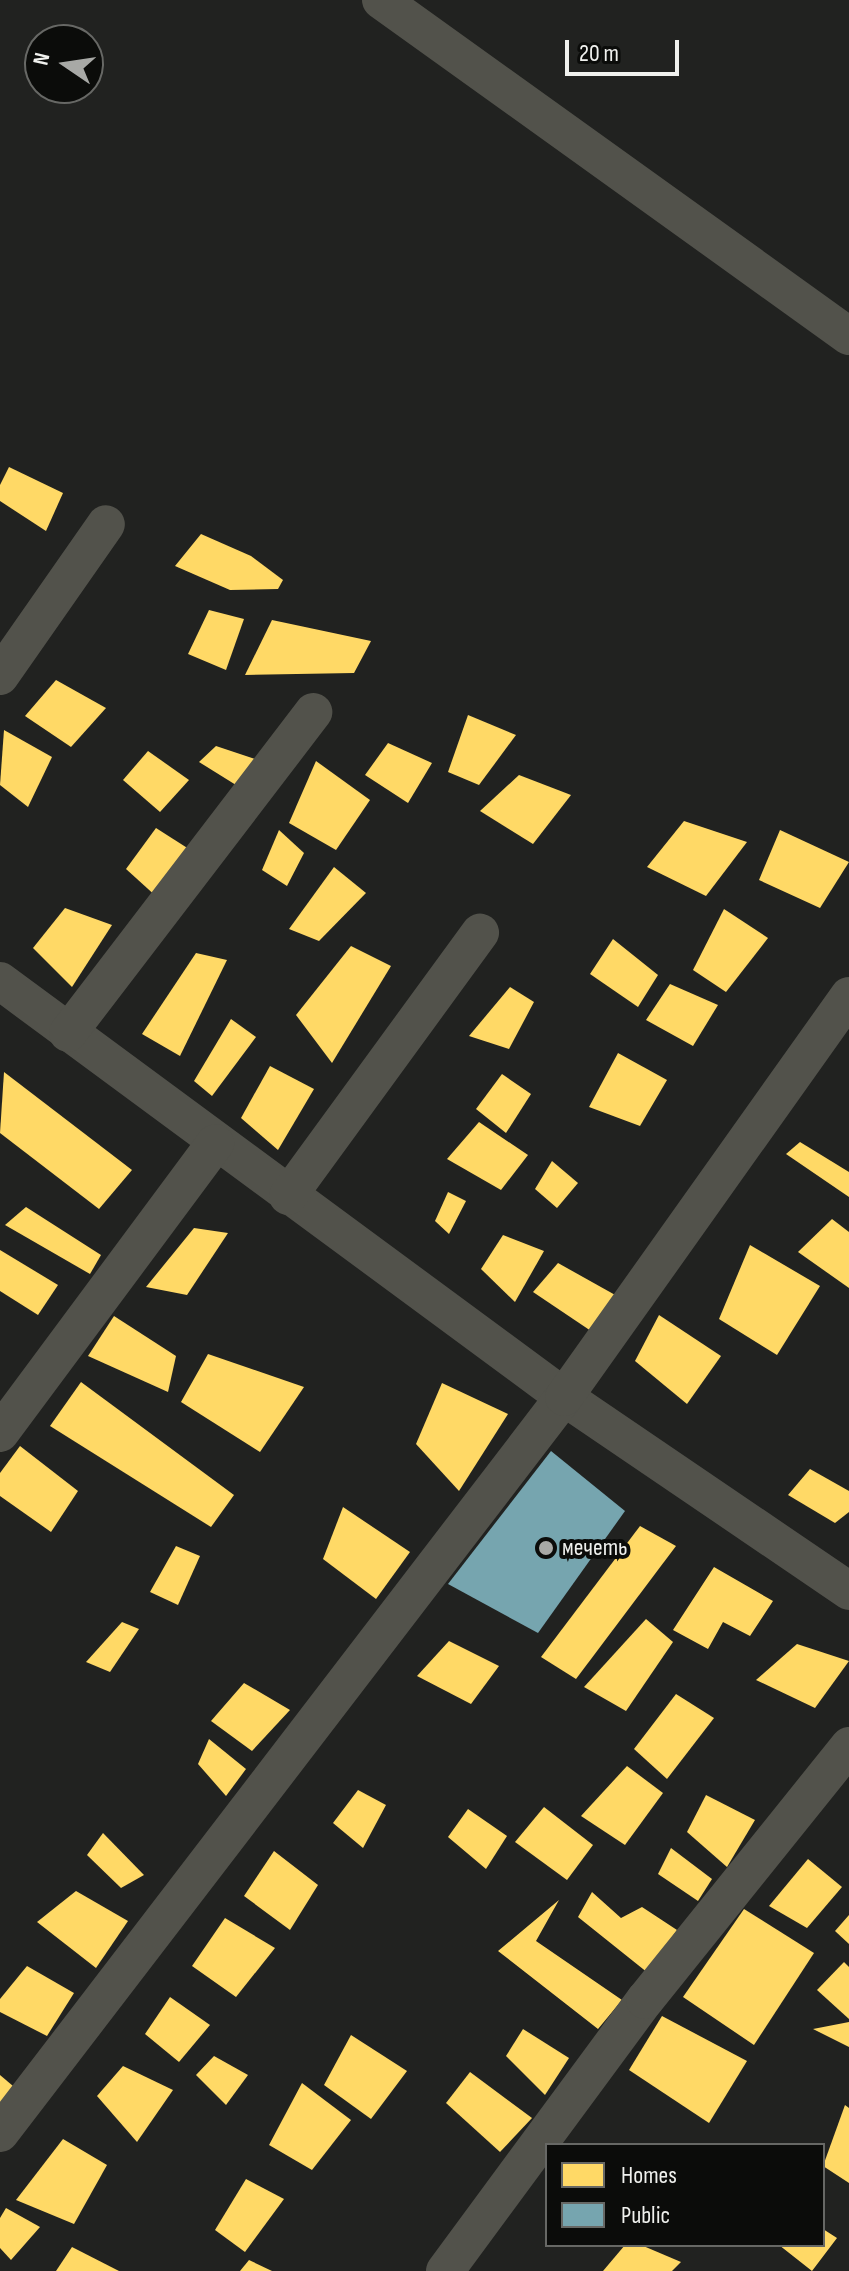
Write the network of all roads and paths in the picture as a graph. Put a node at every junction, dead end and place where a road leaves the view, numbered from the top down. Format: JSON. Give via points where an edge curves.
{"nodes":[{"id":1,"x":381,"y":0,"type":"edge"},
{"id":2,"x":849,"y":336,"type":"edge"},
{"id":3,"x":106,"y":524,"type":"dead end"},
{"id":4,"x":0,"y":676,"type":"edge"},
{"id":5,"x":313,"y":712,"type":"dead end"},
{"id":6,"x":480,"y":933,"type":"dead end"},
{"id":7,"x":0,"y":981,"type":"edge"},
{"id":8,"x":849,"y":996,"type":"edge"},
{"id":9,"x":68,"y":1033,"type":"junction"},
{"id":10,"x":215,"y":1143,"type":"junction"},
{"id":11,"x":288,"y":1196,"type":"junction"},
{"id":12,"x":564,"y":1397,"type":"junction"},
{"id":13,"x":0,"y":1433,"type":"edge"},
{"id":14,"x":849,"y":1591,"type":"edge"},
{"id":15,"x":849,"y":1746,"type":"edge"},
{"id":16,"x":0,"y":2133,"type":"edge"},
{"id":17,"x":445,"y":2271,"type":"edge"}],
"edges":[{"from":1,"to":2,"type":"street"},
{"from":3,"to":4,"type":"street"},
{"from":5,"to":9,"type":"street"},
{"from":6,"to":11,"type":"street"},
{"from":7,"to":9,"type":"street"},
{"from":8,"to":12,"type":"street"},
{"from":9,"to":10,"type":"street"},
{"from":10,"to":11,"type":"street"},
{"from":10,"to":13,"type":"street"},
{"from":11,"to":12,"type":"street"},
{"from":12,"to":14,"type":"street"},
{"from":12,"to":16,"type":"street"},
{"from":15,"to":17,"type":"street","via":[[645,2000]]}]}
